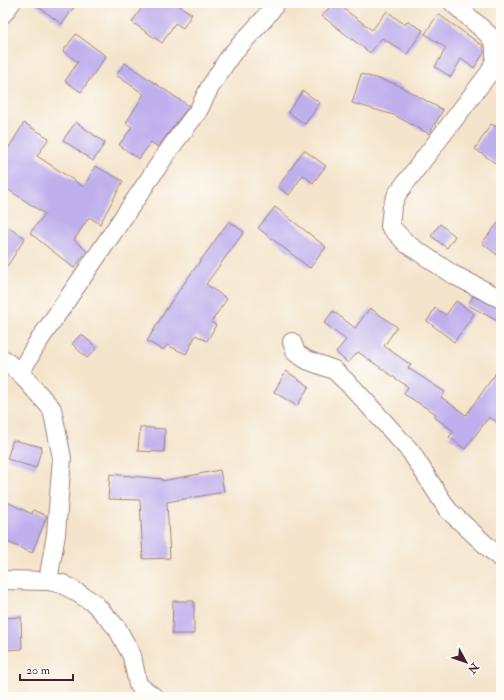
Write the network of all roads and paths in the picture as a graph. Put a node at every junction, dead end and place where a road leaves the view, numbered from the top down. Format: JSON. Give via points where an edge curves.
{"nodes":[{"id":1,"x":11,"y":3,"type":"edge"},
{"id":2,"x":276,"y":3,"type":"edge"},
{"id":3,"x":453,"y":3,"type":"edge"},
{"id":4,"x":3,"y":14,"type":"edge"},
{"id":5,"x":498,"y":47,"type":"edge"},
{"id":6,"x":501,"y":300,"type":"edge"},
{"id":7,"x":292,"y":342,"type":"dead end"},
{"id":8,"x":3,"y":359,"type":"edge"},
{"id":9,"x":20,"y":373,"type":"junction"},
{"id":10,"x":501,"y":559,"type":"edge"},
{"id":11,"x":3,"y":580,"type":"edge"},
{"id":12,"x":48,"y":581,"type":"junction"},
{"id":13,"x":154,"y":697,"type":"edge"}],
"edges":[{"from":1,"to":4,"type":"street"},
{"from":2,"to":9,"type":"street","via":[[230,56],[198,112],[171,147],[36,344]]},
{"from":3,"to":5,"type":"street","via":[[489,35]]},
{"from":5,"to":6,"type":"street","via":[[490,72],[397,194],[392,207],[390,226],[413,248],[452,274]]},
{"from":7,"to":10,"type":"street","via":[[296,353],[334,370],[354,389],[411,452],[448,510]]},
{"from":8,"to":9,"type":"street"},
{"from":9,"to":12,"type":"street","via":[[52,409],[62,458],[56,534]]},
{"from":11,"to":12,"type":"street"},
{"from":12,"to":13,"type":"street","via":[[63,584],[94,603],[117,628],[132,656],[138,685]]}]}
